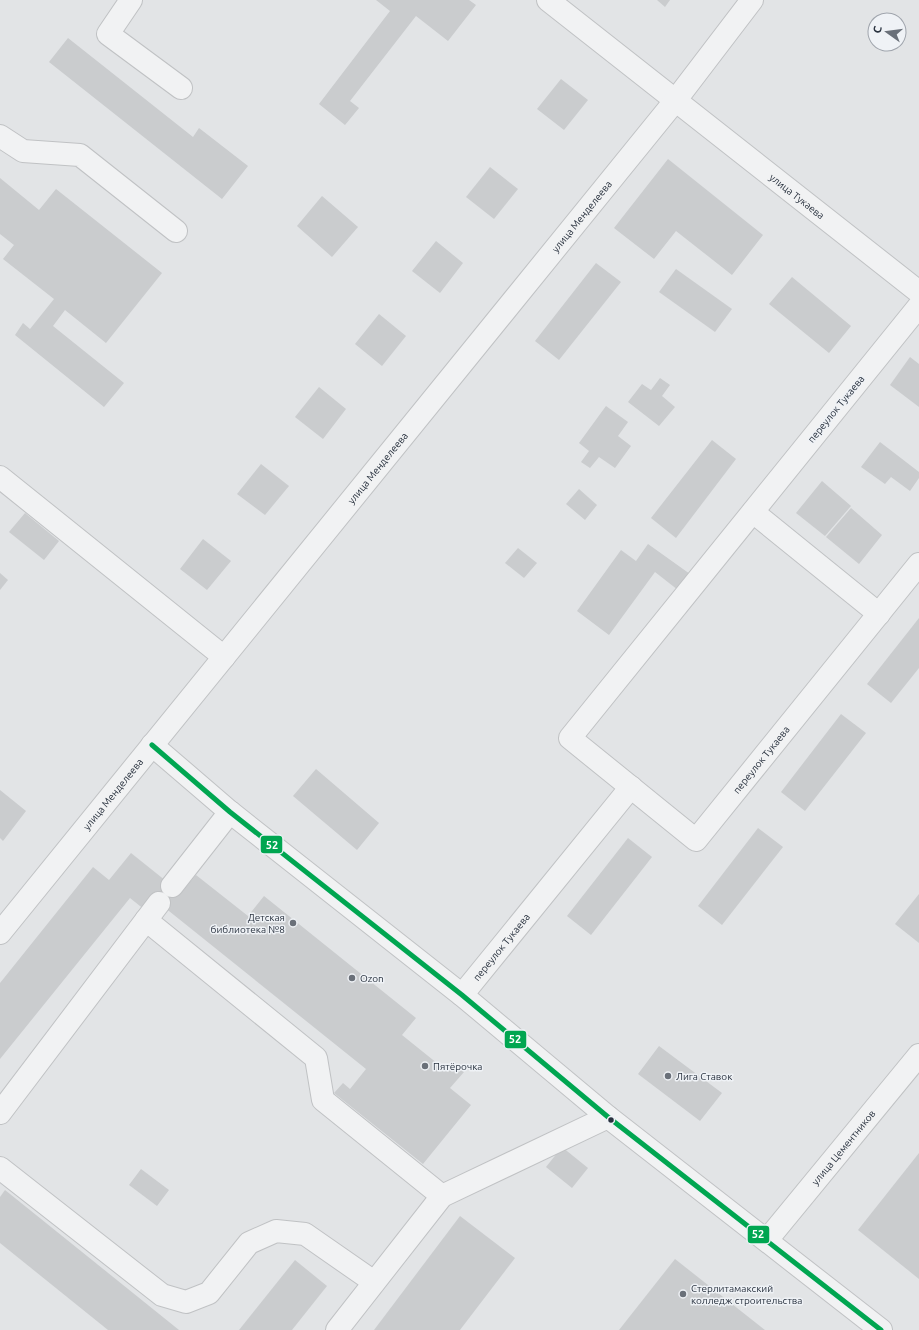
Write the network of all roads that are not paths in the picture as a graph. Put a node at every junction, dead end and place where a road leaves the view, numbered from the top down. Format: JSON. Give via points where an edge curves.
{"nodes":[{"id":1,"x":131,"y":0,"type":"edge"},
{"id":2,"x":548,"y":0,"type":"edge"},
{"id":3,"x":752,"y":0,"type":"edge"},
{"id":4,"x":181,"y":88,"type":"dead end"},
{"id":5,"x":675,"y":101,"type":"junction"},
{"id":6,"x":0,"y":136,"type":"edge"},
{"id":7,"x":176,"y":231,"type":"dead end"},
{"id":8,"x":919,"y":292,"type":"edge"},
{"id":9,"x":919,"y":306,"type":"edge"},
{"id":10,"x":0,"y":477,"type":"edge"},
{"id":11,"x":753,"y":512,"type":"junction"},
{"id":12,"x":919,"y":564,"type":"edge"},
{"id":13,"x":879,"y":614,"type":"junction"},
{"id":14,"x":224,"y":657,"type":"junction"},
{"id":15,"x":152,"y":745,"type":"junction"},
{"id":16,"x":631,"y":787,"type":"junction"},
{"id":17,"x":230,"y":812,"type":"junction"},
{"id":18,"x":146,"y":920,"type":"junction"},
{"id":19,"x":0,"y":933,"type":"edge"},
{"id":20,"x":462,"y":995,"type":"junction"},
{"id":21,"x":919,"y":1055,"type":"edge"},
{"id":22,"x":0,"y":1113,"type":"edge"},
{"id":23,"x":608,"y":1117,"type":"junction"},
{"id":24,"x":0,"y":1168,"type":"edge"},
{"id":25,"x":442,"y":1196,"type":"junction"},
{"id":26,"x":767,"y":1240,"type":"junction"},
{"id":27,"x":374,"y":1282,"type":"junction"},
{"id":28,"x":337,"y":1330,"type":"edge"},
{"id":29,"x":881,"y":1330,"type":"edge"}],
"edges":[{"from":1,"to":4,"type":"street","via":[[108,34]]},
{"from":2,"to":5,"type":"street","name":"улица Тукаева"},
{"from":3,"to":5,"type":"street","name":"улица Менделеева"},
{"from":5,"to":8,"type":"street","name":"улица Тукаева"},
{"from":5,"to":14,"type":"street","name":"улица Менделеева"},
{"from":6,"to":7,"type":"street","via":[[22,151],[80,155]]},
{"from":9,"to":11,"type":"street","name":"переулок Тукаева"},
{"from":10,"to":14,"type":"street"},
{"from":11,"to":13,"type":"street"},
{"from":11,"to":16,"type":"street","name":"переулок Тукаева","via":[[570,738]]},
{"from":12,"to":13,"type":"street","name":"переулок Тукаева"},
{"from":13,"to":16,"type":"street","name":"переулок Тукаева","via":[[696,840]]},
{"from":14,"to":15,"type":"street","name":"улица Менделеева"},
{"from":15,"to":17,"type":"street"},
{"from":15,"to":19,"type":"street","name":"улица Менделеева"},
{"from":16,"to":20,"type":"street","name":"переулок Тукаева"},
{"from":17,"to":18,"type":"street"},
{"from":17,"to":20,"type":"street"},
{"from":18,"to":22,"type":"street"},
{"from":18,"to":25,"type":"street","via":[[316,1058],[323,1100]]},
{"from":20,"to":23,"type":"street"},
{"from":21,"to":26,"type":"street","name":"улица Цементников"},
{"from":23,"to":25,"type":"street"},
{"from":23,"to":26,"type":"street"},
{"from":24,"to":27,"type":"street","via":[[162,1295],[186,1302],[209,1293],[249,1243],[276,1231],[305,1234]]},
{"from":25,"to":27,"type":"street"},
{"from":26,"to":29,"type":"street"},
{"from":27,"to":28,"type":"street"}]}
